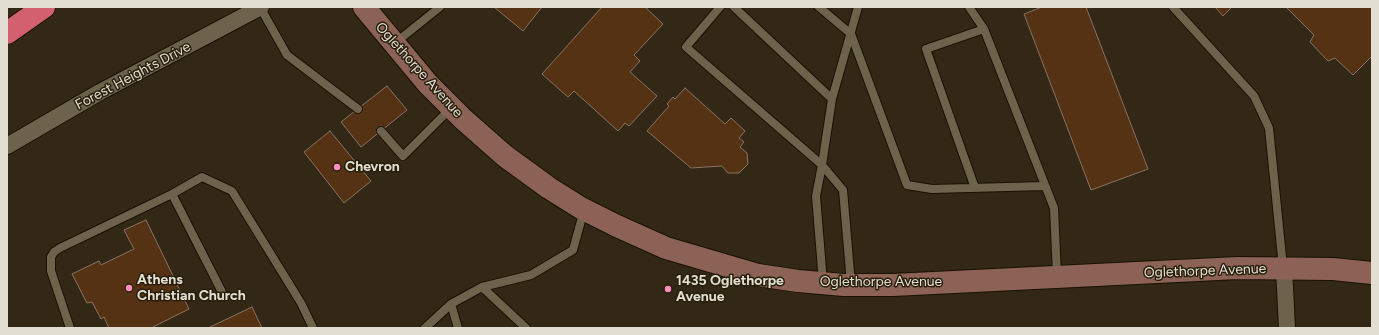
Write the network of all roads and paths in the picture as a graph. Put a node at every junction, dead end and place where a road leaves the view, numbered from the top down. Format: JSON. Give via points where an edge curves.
{"nodes":[{"id":1,"x":44,"y":7,"type":"edge"},
{"id":2,"x":260,"y":7,"type":"edge"},
{"id":3,"x":364,"y":7,"type":"edge"},
{"id":4,"x":440,"y":7,"type":"edge"},
{"id":5,"x":720,"y":7,"type":"edge"},
{"id":6,"x":734,"y":7,"type":"edge"},
{"id":7,"x":819,"y":7,"type":"edge"},
{"id":8,"x":858,"y":7,"type":"edge"},
{"id":9,"x":969,"y":7,"type":"edge"},
{"id":10,"x":1173,"y":7,"type":"edge"},
{"id":11,"x":984,"y":30,"type":"junction"},
{"id":12,"x":7,"y":33,"type":"edge"},
{"id":13,"x":851,"y":34,"type":"junction"},
{"id":14,"x":395,"y":44,"type":"junction"},
{"id":15,"x":832,"y":99,"type":"junction"},
{"id":16,"x":452,"y":108,"type":"junction"},
{"id":17,"x":358,"y":109,"type":"dead end"},
{"id":18,"x":381,"y":131,"type":"dead end"},
{"id":19,"x":7,"y":146,"type":"edge"},
{"id":20,"x":822,"y":165,"type":"junction"},
{"id":21,"x":1045,"y":186,"type":"junction"},
{"id":22,"x":975,"y":188,"type":"junction"},
{"id":23,"x":172,"y":194,"type":"junction"},
{"id":24,"x":585,"y":210,"type":"junction"},
{"id":25,"x":1284,"y":268,"type":"junction"},
{"id":26,"x":1372,"y":273,"type":"edge"},
{"id":27,"x":1058,"y":277,"type":"junction"},
{"id":28,"x":823,"y":283,"type":"junction"},
{"id":29,"x":851,"y":285,"type":"junction"},
{"id":30,"x":482,"y":286,"type":"junction"},
{"id":31,"x":222,"y":292,"type":"dead end"},
{"id":32,"x":451,"y":304,"type":"junction"},
{"id":33,"x":70,"y":328,"type":"edge"},
{"id":34,"x":313,"y":328,"type":"edge"},
{"id":35,"x":425,"y":328,"type":"edge"},
{"id":36,"x":458,"y":328,"type":"edge"},
{"id":37,"x":526,"y":328,"type":"edge"},
{"id":38,"x":1287,"y":328,"type":"edge"}],
"edges":[{"from":1,"to":12,"type":"highway"},
{"from":2,"to":17,"type":"lane","via":[[287,55]]},
{"from":2,"to":19,"type":"street","name":"Forest Heights Drive","via":[[100,92]]},
{"from":3,"to":14,"type":"main road","name":"Oglethorpe Avenue"},
{"from":4,"to":14,"type":"lane"},
{"from":5,"to":20,"type":"lane","via":[[686,47]]},
{"from":6,"to":15,"type":"lane"},
{"from":7,"to":13,"type":"lane"},
{"from":8,"to":13,"type":"lane"},
{"from":9,"to":11,"type":"lane"},
{"from":10,"to":25,"type":"lane","via":[[1254,96],[1269,128]]},
{"from":11,"to":21,"type":"lane"},
{"from":11,"to":22,"type":"lane","via":[[926,49]]},
{"from":13,"to":15,"type":"lane"},
{"from":13,"to":22,"type":"lane","via":[[907,184],[932,189]]},
{"from":14,"to":16,"type":"main road","name":"Oglethorpe Avenue"},
{"from":15,"to":20,"type":"lane"},
{"from":16,"to":18,"type":"lane","via":[[403,156]]},
{"from":16,"to":24,"type":"main road","name":"Oglethorpe Avenue","via":[[505,156]]},
{"from":20,"to":28,"type":"lane","via":[[816,196]]},
{"from":20,"to":29,"type":"lane","via":[[843,190]]},
{"from":21,"to":22,"type":"lane"},
{"from":21,"to":27,"type":"lane","via":[[1054,208]]},
{"from":23,"to":31,"type":"lane"},
{"from":23,"to":33,"type":"lane","via":[[54,252],[51,257],[51,271]]},
{"from":23,"to":34,"type":"lane","via":[[202,177],[232,192]]},
{"from":24,"to":28,"type":"main road","name":"Oglethorpe Avenue","via":[[666,248],[758,275]]},
{"from":24,"to":30,"type":"lane","via":[[572,250],[531,275]]},
{"from":25,"to":26,"type":"main road","name":"Oglethorpe Avenue"},
{"from":25,"to":27,"type":"main road","name":"Oglethorpe Avenue"},
{"from":25,"to":38,"type":"street"},
{"from":27,"to":29,"type":"main road","name":"Oglethorpe Avenue"},
{"from":28,"to":29,"type":"main road","name":"Oglethorpe Avenue"},
{"from":30,"to":32,"type":"lane"},
{"from":30,"to":37,"type":"lane"},
{"from":32,"to":35,"type":"lane"},
{"from":32,"to":36,"type":"lane"}]}
